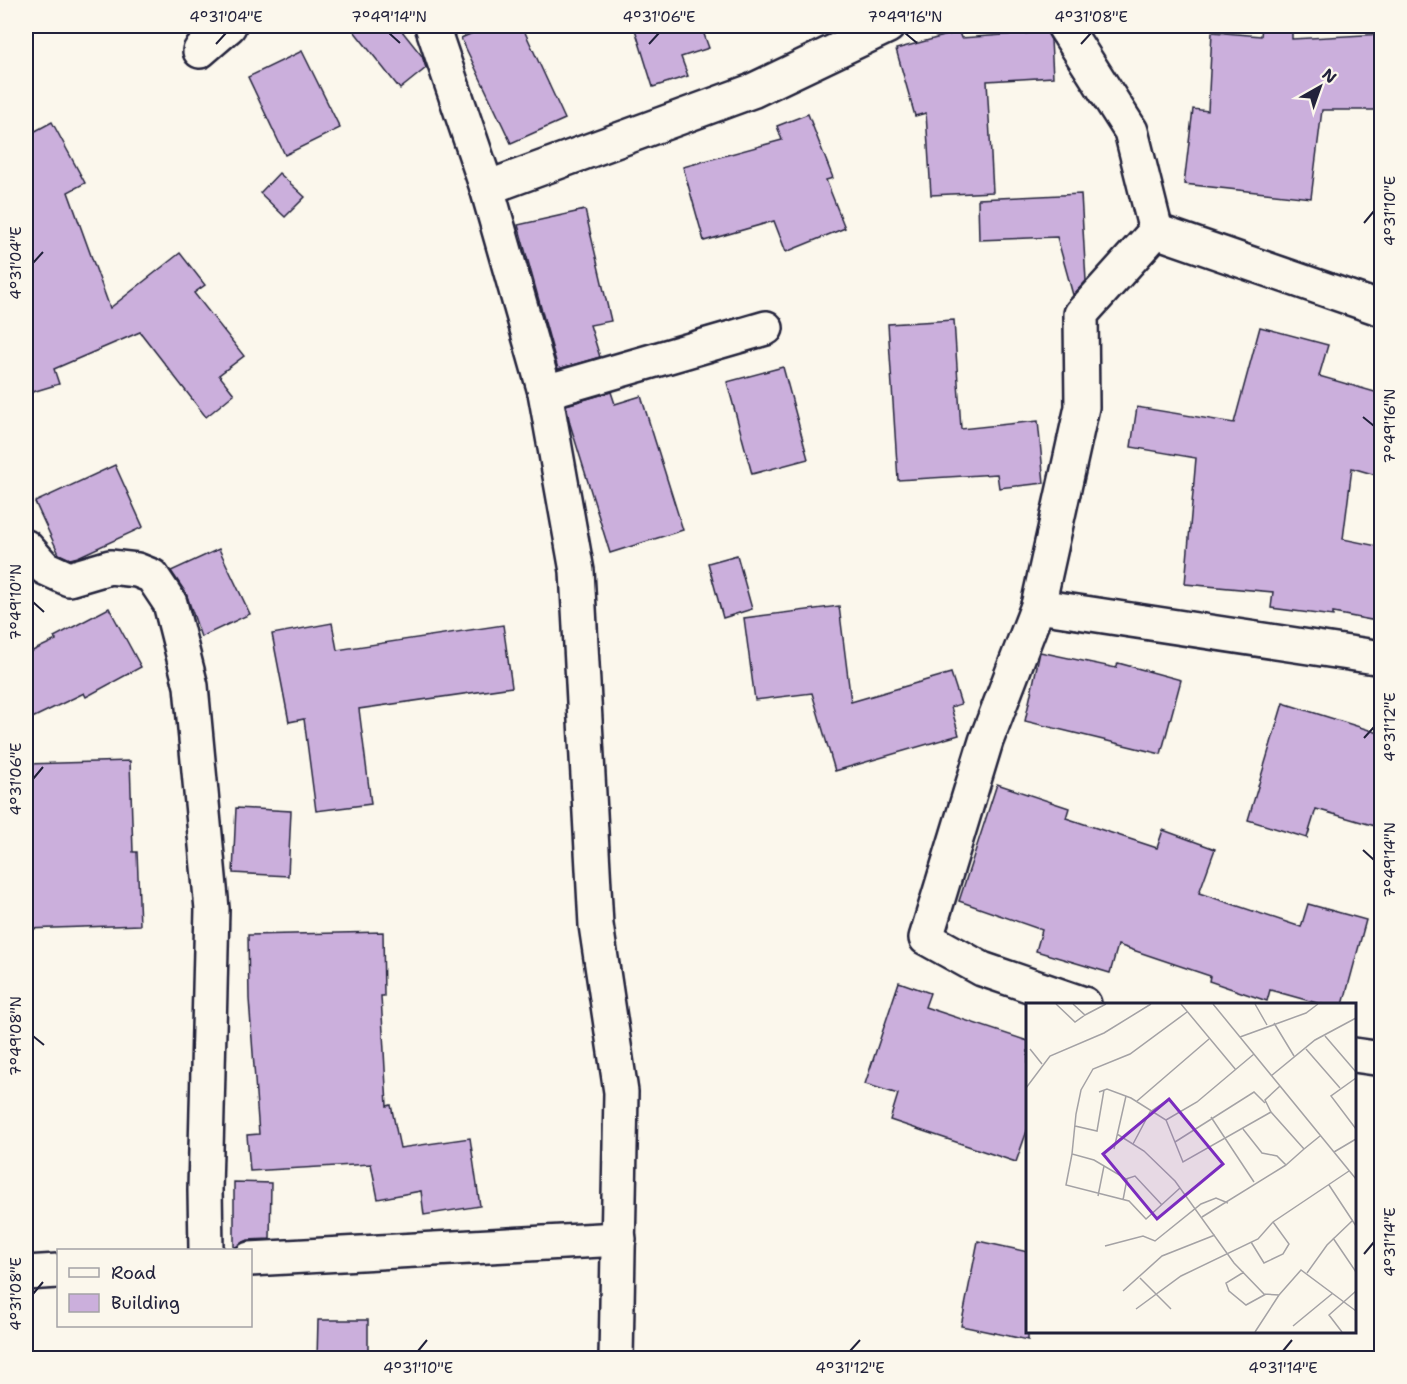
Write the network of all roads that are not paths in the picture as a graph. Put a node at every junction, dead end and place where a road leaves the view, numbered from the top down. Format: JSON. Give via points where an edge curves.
{"nodes":[{"id":1,"x":229,"y":26,"type":"edge"},
{"id":2,"x":432,"y":26,"type":"edge"},
{"id":3,"x":888,"y":26,"type":"edge"},
{"id":4,"x":1064,"y":26,"type":"edge"},
{"id":5,"x":200,"y":51,"type":"dead end"},
{"id":6,"x":487,"y":188,"type":"junction"},
{"id":7,"x":1156,"y":231,"type":"junction"},
{"id":8,"x":1382,"y":309,"type":"edge"},
{"id":9,"x":766,"y":328,"type":"dead end"},
{"id":10,"x":545,"y":392,"type":"junction"},
{"id":11,"x":32,"y":566,"type":"edge"},
{"id":12,"x":1038,"y":606,"type":"junction"},
{"id":13,"x":1382,"y":658,"type":"edge"},
{"id":14,"x":1078,"y":1003,"type":"edge"},
{"id":15,"x":1356,"y":1055,"type":"edge"},
{"id":16,"x":1382,"y":1059,"type":"edge"},
{"id":17,"x":619,"y":1239,"type":"junction"},
{"id":18,"x":206,"y":1249,"type":"edge"},
{"id":19,"x":252,"y":1259,"type":"edge"},
{"id":20,"x":57,"y":1271,"type":"edge"},
{"id":21,"x":26,"y":1274,"type":"edge"},
{"id":22,"x":616,"y":1359,"type":"edge"}],
"edges":[{"from":1,"to":5,"type":"street"},
{"from":2,"to":6,"type":"street"},
{"from":3,"to":6,"type":"street","via":[[752,91]]},
{"from":4,"to":7,"type":"street","via":[[1131,131]]},
{"from":6,"to":10,"type":"street"},
{"from":7,"to":8,"type":"street"},
{"from":7,"to":12,"type":"street","via":[[1081,314],[1082,407]]},
{"from":9,"to":10,"type":"street"},
{"from":10,"to":17,"type":"street","via":[[577,571],[596,925],[621,1092]]},
{"from":11,"to":18,"type":"street","via":[[69,579],[110,567],[137,570],[152,576],[170,603],[191,686],[212,909]]},
{"from":12,"to":13,"type":"street"},
{"from":12,"to":14,"type":"street","via":[[986,741],[926,938],[982,969]]},
{"from":15,"to":16,"type":"street"},
{"from":17,"to":19,"type":"street"},
{"from":17,"to":22,"type":"street"},
{"from":20,"to":21,"type":"street"}]}
